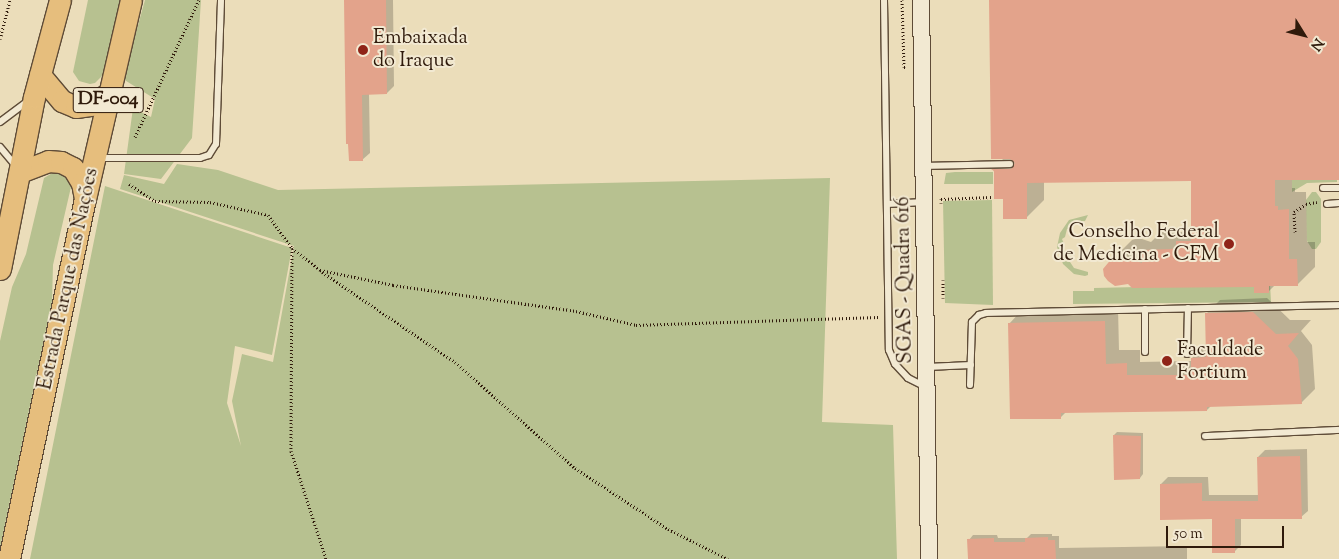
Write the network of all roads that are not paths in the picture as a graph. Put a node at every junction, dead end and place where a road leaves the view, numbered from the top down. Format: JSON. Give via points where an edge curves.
{"nodes":[{"id":1,"x":60,"y":0,"type":"edge"},
{"id":2,"x":131,"y":0,"type":"edge"},
{"id":3,"x":221,"y":0,"type":"edge"},
{"id":4,"x":884,"y":0,"type":"edge"},
{"id":5,"x":921,"y":0,"type":"edge"},
{"id":6,"x":40,"y":75,"type":"junction"},
{"id":7,"x":109,"y":93,"type":"junction"},
{"id":8,"x":34,"y":97,"type":"junction"},
{"id":9,"x":0,"y":122,"type":"edge"},
{"id":10,"x":0,"y":147,"type":"edge"},
{"id":11,"x":96,"y":158,"type":"junction"},
{"id":12,"x":1010,"y":164,"type":"dead end"},
{"id":13,"x":926,"y":166,"type":"junction"},
{"id":14,"x":20,"y":172,"type":"junction"},
{"id":15,"x":1323,"y":188,"type":"dead end"},
{"id":16,"x":1339,"y":188,"type":"edge"},
{"id":17,"x":85,"y":200,"type":"junction"},
{"id":18,"x":926,"y":202,"type":"junction"},
{"id":19,"x":1324,"y":203,"type":"road end"},
{"id":20,"x":1339,"y":203,"type":"edge"},
{"id":21,"x":887,"y":204,"type":"junction"},
{"id":22,"x":3,"y":238,"type":"edge"},
{"id":23,"x":0,"y":268,"type":"edge"},
{"id":24,"x":1339,"y":305,"type":"edge"},
{"id":25,"x":1188,"y":308,"type":"junction"},
{"id":26,"x":1145,"y":309,"type":"junction"},
{"id":27,"x":1144,"y":352,"type":"dead end"},
{"id":28,"x":1186,"y":354,"type":"dead end"},
{"id":29,"x":971,"y":365,"type":"junction"},
{"id":30,"x":928,"y":367,"type":"junction"},
{"id":31,"x":970,"y":384,"type":"dead end"},
{"id":32,"x":928,"y":387,"type":"junction"},
{"id":33,"x":1339,"y":430,"type":"edge"},
{"id":34,"x":1205,"y":436,"type":"dead end"},
{"id":35,"x":9,"y":559,"type":"edge"},
{"id":36,"x":929,"y":559,"type":"edge"}],
"edges":[{"from":1,"to":6,"type":"highway"},
{"from":2,"to":7,"type":"highway","name":"Estrada Parque das Nações","number":"DF-004"},
{"from":3,"to":11,"type":"lane","via":[[216,144],[209,155],[200,158]]},
{"from":4,"to":21,"type":"lane"},
{"from":5,"to":13,"type":"street","name":"SGAS - Quadra 616"},
{"from":6,"to":7,"type":"highway","via":[[62,101],[76,107],[90,105]]},
{"from":6,"to":8,"type":"highway"},
{"from":7,"to":11,"type":"highway","name":"Estrada Parque das Nações","number":"DF-004"},
{"from":8,"to":9,"type":"lane"},
{"from":8,"to":14,"type":"highway"},
{"from":10,"to":14,"type":"lane"},
{"from":11,"to":17,"type":"highway","name":"Estrada Parque das Nações","number":"DF-004"},
{"from":12,"to":13,"type":"lane"},
{"from":13,"to":18,"type":"street","name":"SGAS - Quadra 616"},
{"from":14,"to":17,"type":"highway","via":[[48,161],[62,162],[73,168],[82,182]]},
{"from":14,"to":22,"type":"highway"},
{"from":15,"to":16,"type":"lane"},
{"from":17,"to":35,"type":"highway","name":"Estrada Parque das Nações","number":"DF-004"},
{"from":18,"to":21,"type":"lane"},
{"from":18,"to":30,"type":"street","name":"SGAS - Quadra 616"},
{"from":19,"to":20,"type":"lane"},
{"from":21,"to":32,"type":"lane","via":[[889,350],[895,364],[908,378]]},
{"from":22,"to":23,"type":"highway"},
{"from":24,"to":25,"type":"lane"},
{"from":25,"to":26,"type":"lane"},
{"from":25,"to":28,"type":"lane"},
{"from":26,"to":27,"type":"lane"},
{"from":26,"to":29,"type":"lane","via":[[979,315],[972,322]]},
{"from":29,"to":30,"type":"lane"},
{"from":29,"to":31,"type":"lane"},
{"from":30,"to":32,"type":"street","name":"SGAS - Quadra 616"},
{"from":32,"to":36,"type":"street","name":"SGAS - Quadra 616"},
{"from":33,"to":34,"type":"lane"}]}
